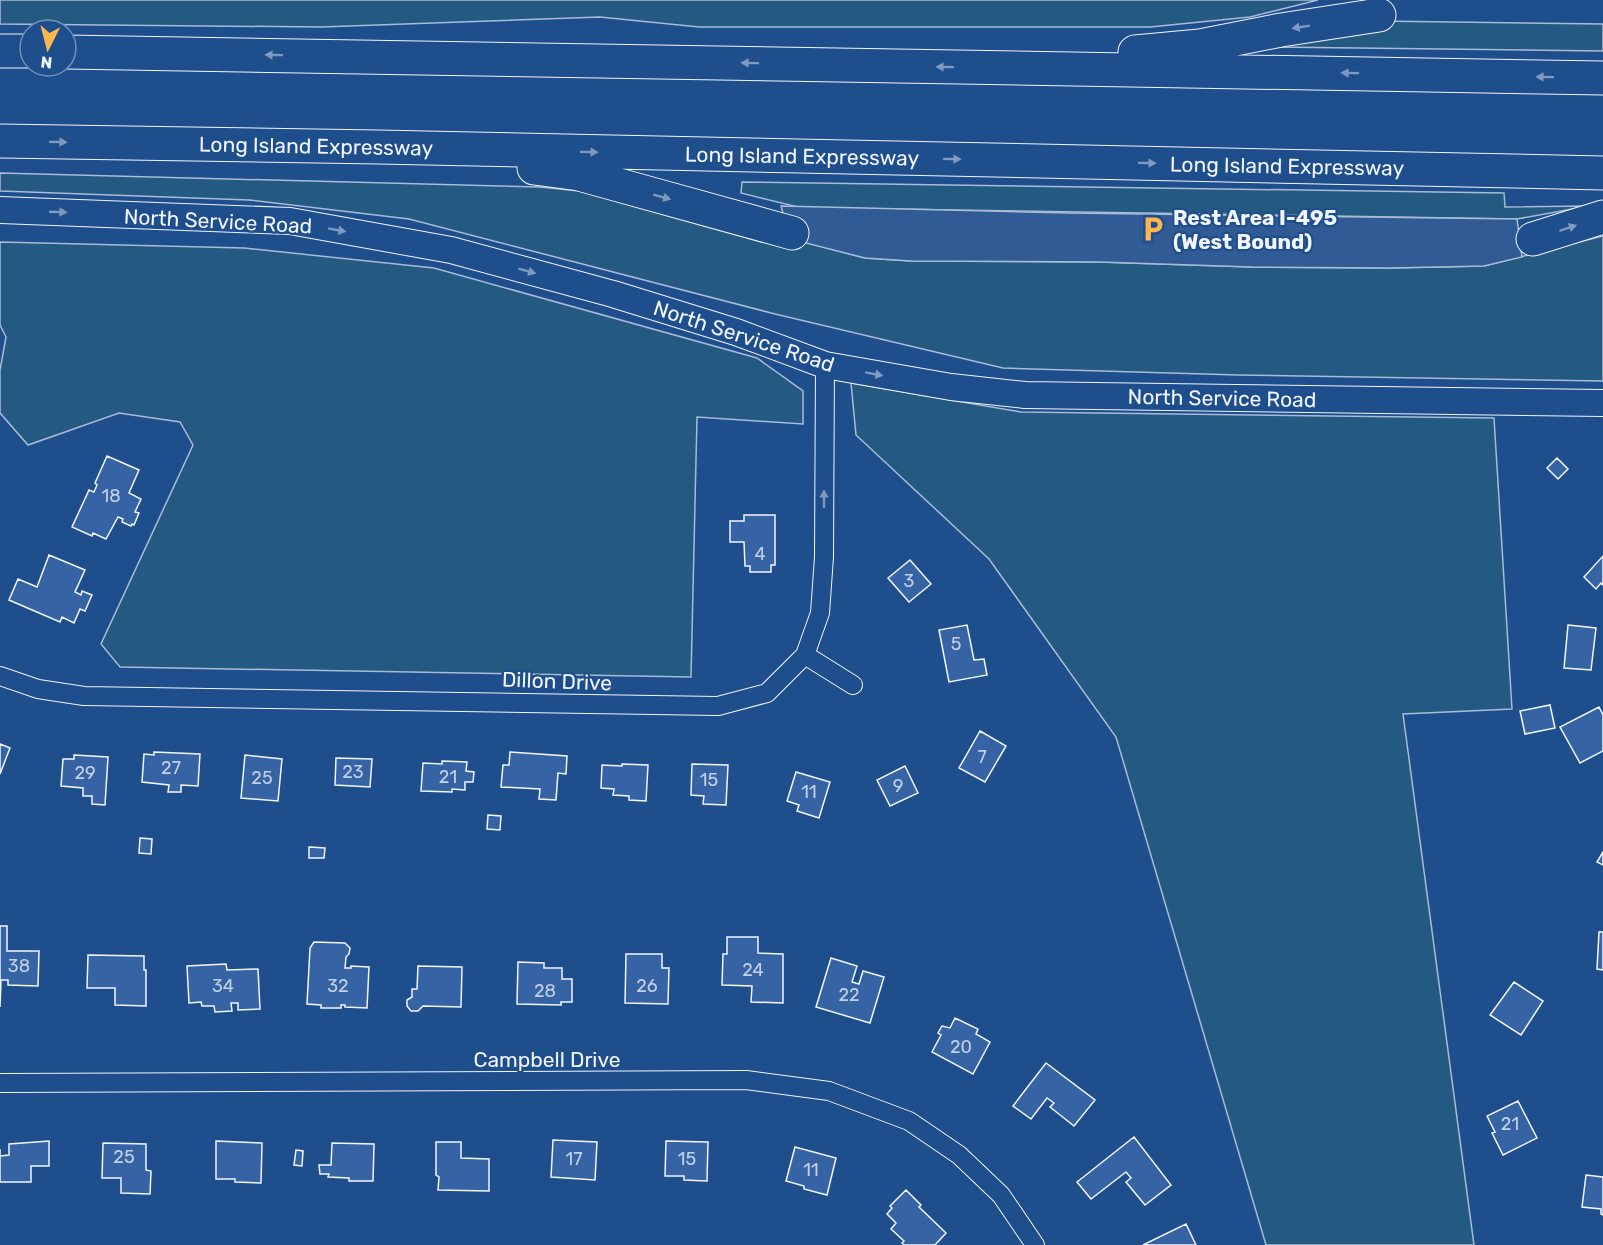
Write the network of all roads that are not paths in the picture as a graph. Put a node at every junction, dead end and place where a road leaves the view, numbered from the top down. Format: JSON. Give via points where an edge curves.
{"nodes":[{"id":1,"x":1379,"y":15,"type":"dead end"},
{"id":2,"x":0,"y":51,"type":"edge"},
{"id":3,"x":18,"y":51,"type":"edge"},
{"id":4,"x":78,"y":52,"type":"edge"},
{"id":5,"x":990,"y":67,"type":"junction"},
{"id":6,"x":1603,"y":78,"type":"edge"},
{"id":7,"x":0,"y":141,"type":"edge"},
{"id":8,"x":378,"y":147,"type":"junction"},
{"id":9,"x":1603,"y":173,"type":"edge"},
{"id":10,"x":0,"y":210,"type":"edge"},
{"id":11,"x":1603,"y":217,"type":"edge"},
{"id":12,"x":792,"y":233,"type":"dead end"},
{"id":13,"x":1533,"y":239,"type":"dead end"},
{"id":14,"x":825,"y":365,"type":"junction"},
{"id":15,"x":1603,"y":404,"type":"edge"},
{"id":16,"x":805,"y":655,"type":"junction"},
{"id":17,"x":0,"y":676,"type":"edge"},
{"id":18,"x":853,"y":685,"type":"dead end"},
{"id":19,"x":0,"y":1083,"type":"edge"},
{"id":20,"x":1035,"y":1245,"type":"edge"}],
"edges":[{"from":1,"to":5,"type":"highway","one_way":true,"via":[[1200,46]]},
{"from":2,"to":3,"type":"highway"},
{"from":5,"to":4,"type":"highway","one_way":true},
{"from":6,"to":5,"type":"highway","one_way":true},
{"from":7,"to":8,"type":"highway","name":"Long Island Expressway","one_way":true},
{"from":8,"to":9,"type":"highway","name":"Long Island Expressway","one_way":true},
{"from":8,"to":12,"type":"highway","one_way":true,"via":[[579,174]]},
{"from":10,"to":14,"type":"main road","name":"North Service Road","one_way":true,"via":[[290,221],[451,250],[613,294],[736,332]]},
{"from":13,"to":11,"type":"highway","one_way":true},
{"from":14,"to":15,"type":"main road","name":"North Service Road","one_way":true,"via":[[951,387],[1025,395]]},
{"from":16,"to":14,"type":"street","name":"Dillon Drive","one_way":true,"via":[[820,613],[824,557]]},
{"from":16,"to":17,"type":"street","name":"Dillon Drive","via":[[767,693],[718,706],[84,696],[38,689]]},
{"from":16,"to":18,"type":"street"},
{"from":19,"to":20,"type":"street","name":"Campbell Drive","via":[[746,1080],[829,1092],[909,1121],[959,1155],[1001,1195]]}]}
